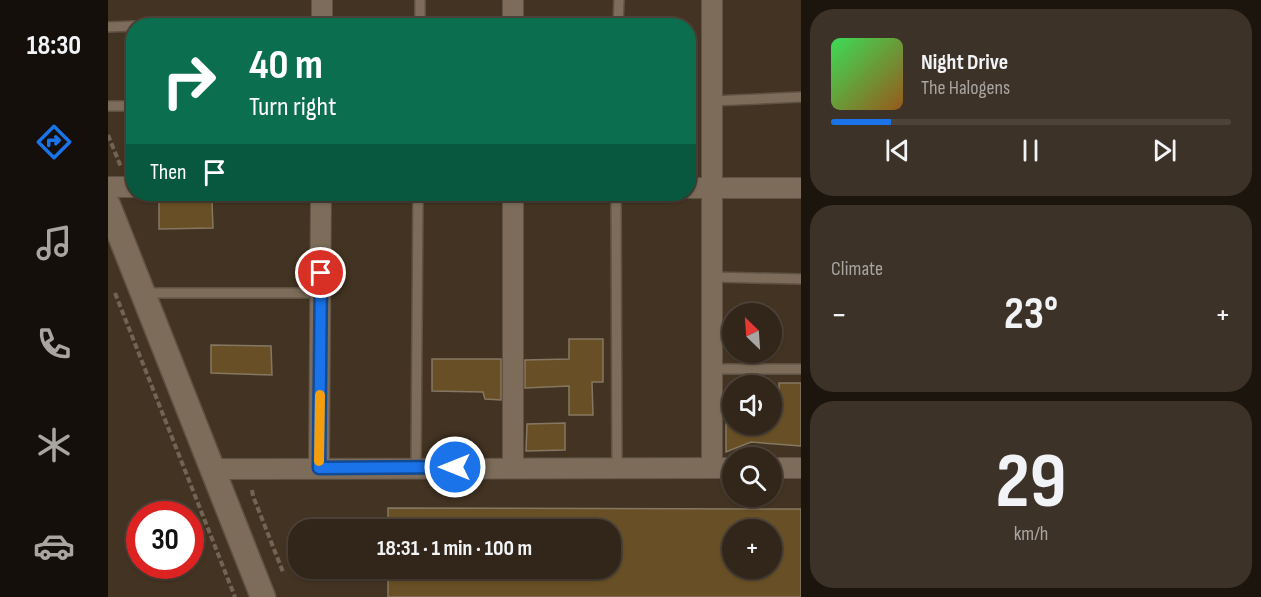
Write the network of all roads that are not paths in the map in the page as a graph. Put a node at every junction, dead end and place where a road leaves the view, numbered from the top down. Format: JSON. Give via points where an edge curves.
{"nodes":[{"id":1,"x":322,"y":0,"type":"edge"},
{"id":2,"x":420,"y":0,"type":"edge"},
{"id":3,"x":513,"y":0,"type":"edge"},
{"id":4,"x":619,"y":0,"type":"edge"},
{"id":5,"x":712,"y":0,"type":"edge"},
{"id":6,"x":322,"y":18,"type":"edge"},
{"id":7,"x":420,"y":18,"type":"edge"},
{"id":8,"x":513,"y":18,"type":"edge"},
{"id":9,"x":618,"y":18,"type":"edge"},
{"id":10,"x":126,"y":26,"type":"edge"},
{"id":11,"x":108,"y":27,"type":"edge"},
{"id":12,"x":801,"y":97,"type":"edge"},
{"id":13,"x":712,"y":101,"type":"junction"},
{"id":14,"x":108,"y":106,"type":"edge"},
{"id":15,"x":126,"y":106,"type":"edge"},
{"id":16,"x":108,"y":187,"type":"edge"},
{"id":17,"x":126,"y":187,"type":"edge"},
{"id":18,"x":696,"y":188,"type":"edge"},
{"id":19,"x":712,"y":188,"type":"junction"},
{"id":20,"x":801,"y":188,"type":"edge"},
{"id":21,"x":321,"y":201,"type":"edge"},
{"id":22,"x":418,"y":201,"type":"edge"},
{"id":23,"x":513,"y":201,"type":"edge"},
{"id":24,"x":616,"y":201,"type":"edge"},
{"id":25,"x":108,"y":205,"type":"edge"},
{"id":26,"x":712,"y":277,"type":"junction"},
{"id":27,"x":801,"y":279,"type":"edge"},
{"id":28,"x":143,"y":293,"type":"junction"},
{"id":29,"x":320,"y":293,"type":"junction"},
{"id":30,"x":712,"y":369,"type":"junction"},
{"id":31,"x":801,"y":369,"type":"edge"},
{"id":32,"x":416,"y":467,"type":"junction"},
{"id":33,"x":513,"y":467,"type":"junction"},
{"id":34,"x":319,"y":468,"type":"junction"},
{"id":35,"x":617,"y":468,"type":"junction"},
{"id":36,"x":712,"y":468,"type":"junction"},
{"id":37,"x":722,"y":468,"type":"edge"},
{"id":38,"x":782,"y":468,"type":"edge"},
{"id":39,"x":801,"y":468,"type":"edge"},
{"id":40,"x":213,"y":469,"type":"junction"},
{"id":41,"x":263,"y":597,"type":"edge"}],
"edges":[{"from":1,"to":6,"type":"street"},
{"from":2,"to":7,"type":"lane"},
{"from":3,"to":8,"type":"street"},
{"from":4,"to":9,"type":"lane"},
{"from":5,"to":13,"type":"street"},
{"from":10,"to":11,"type":"lane"},
{"from":12,"to":13,"type":"lane"},
{"from":13,"to":19,"type":"street"},
{"from":14,"to":15,"type":"lane"},
{"from":16,"to":17,"type":"street"},
{"from":18,"to":19,"type":"street"},
{"from":19,"to":20,"type":"street"},
{"from":19,"to":26,"type":"street"},
{"from":21,"to":29,"type":"street"},
{"from":22,"to":32,"type":"lane"},
{"from":23,"to":33,"type":"street"},
{"from":24,"to":35,"type":"lane"},
{"from":25,"to":28,"type":"street"},
{"from":26,"to":27,"type":"lane"},
{"from":26,"to":30,"type":"street"},
{"from":28,"to":29,"type":"lane"},
{"from":28,"to":40,"type":"street"},
{"from":29,"to":34,"type":"street"},
{"from":30,"to":31,"type":"lane"},
{"from":30,"to":36,"type":"street"},
{"from":32,"to":33,"type":"street"},
{"from":32,"to":34,"type":"street"},
{"from":33,"to":35,"type":"street"},
{"from":34,"to":40,"type":"street"},
{"from":35,"to":36,"type":"street"},
{"from":36,"to":37,"type":"street"},
{"from":38,"to":39,"type":"street"},
{"from":40,"to":41,"type":"street"}]}
